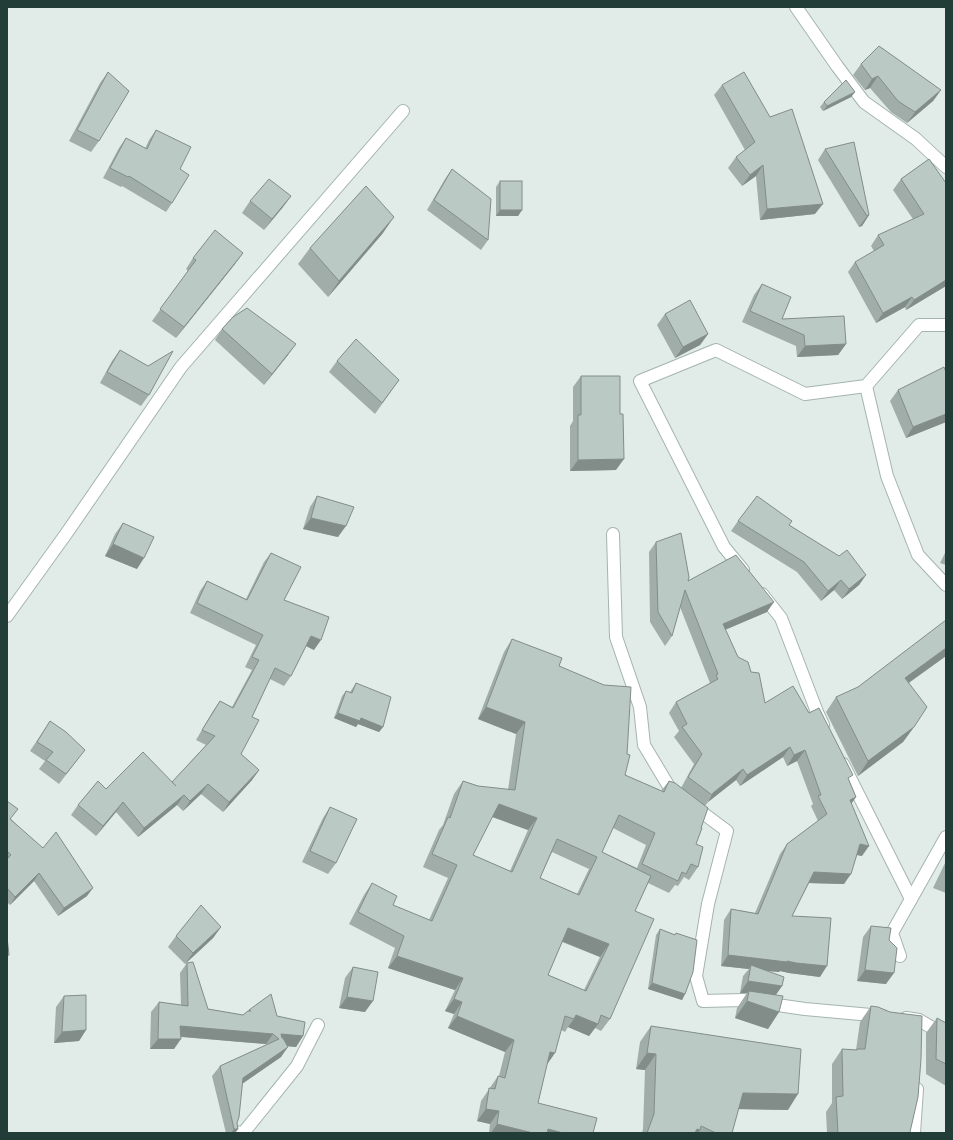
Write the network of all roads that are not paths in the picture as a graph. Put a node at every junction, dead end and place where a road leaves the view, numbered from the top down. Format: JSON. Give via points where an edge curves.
{"nodes":[{"id":1,"x":796,"y":7,"type":"edge"},
{"id":2,"x":403,"y":111,"type":"dead end"},
{"id":3,"x":946,"y":168,"type":"edge"},
{"id":4,"x":946,"y":325,"type":"edge"},
{"id":5,"x":866,"y":386,"type":"junction"},
{"id":6,"x":613,"y":534,"type":"dead end"},
{"id":7,"x":946,"y":585,"type":"edge"},
{"id":8,"x":7,"y":616,"type":"edge"},
{"id":9,"x":827,"y":732,"type":"edge"},
{"id":10,"x":838,"y":753,"type":"edge"},
{"id":11,"x":946,"y":837,"type":"edge"},
{"id":12,"x":911,"y":899,"type":"junction"},
{"id":13,"x":900,"y":956,"type":"dead end"},
{"id":14,"x":919,"y":1020,"type":"junction"},
{"id":15,"x":318,"y":1025,"type":"dead end"},
{"id":16,"x":919,"y":1035,"type":"edge"},
{"id":17,"x":946,"y":1036,"type":"edge"},
{"id":18,"x":918,"y":1075,"type":"edge"},
{"id":19,"x":236,"y":1133,"type":"edge"},
{"id":20,"x":914,"y":1133,"type":"edge"}],
"edges":[{"from":1,"to":3,"type":"street","via":[[864,102],[916,139]]},
{"from":2,"to":8,"type":"street","via":[[180,367]]},
{"from":4,"to":5,"type":"street","via":[[919,326]]},
{"from":5,"to":7,"type":"street","via":[[887,476],[918,555]]},
{"from":5,"to":9,"type":"street","via":[[805,394],[716,350],[640,381],[724,547],[781,618]]},
{"from":6,"to":14,"type":"street","via":[[616,637],[640,707],[644,745],[671,790],[727,831],[708,904],[696,976],[703,1001],[743,1000]]},
{"from":10,"to":12,"type":"street"},
{"from":11,"to":12,"type":"street"},
{"from":12,"to":13,"type":"street","via":[[892,932]]},
{"from":14,"to":16,"type":"street"},
{"from":14,"to":17,"type":"street"},
{"from":15,"to":19,"type":"street","via":[[297,1066],[244,1132]]},
{"from":18,"to":20,"type":"street"}]}
